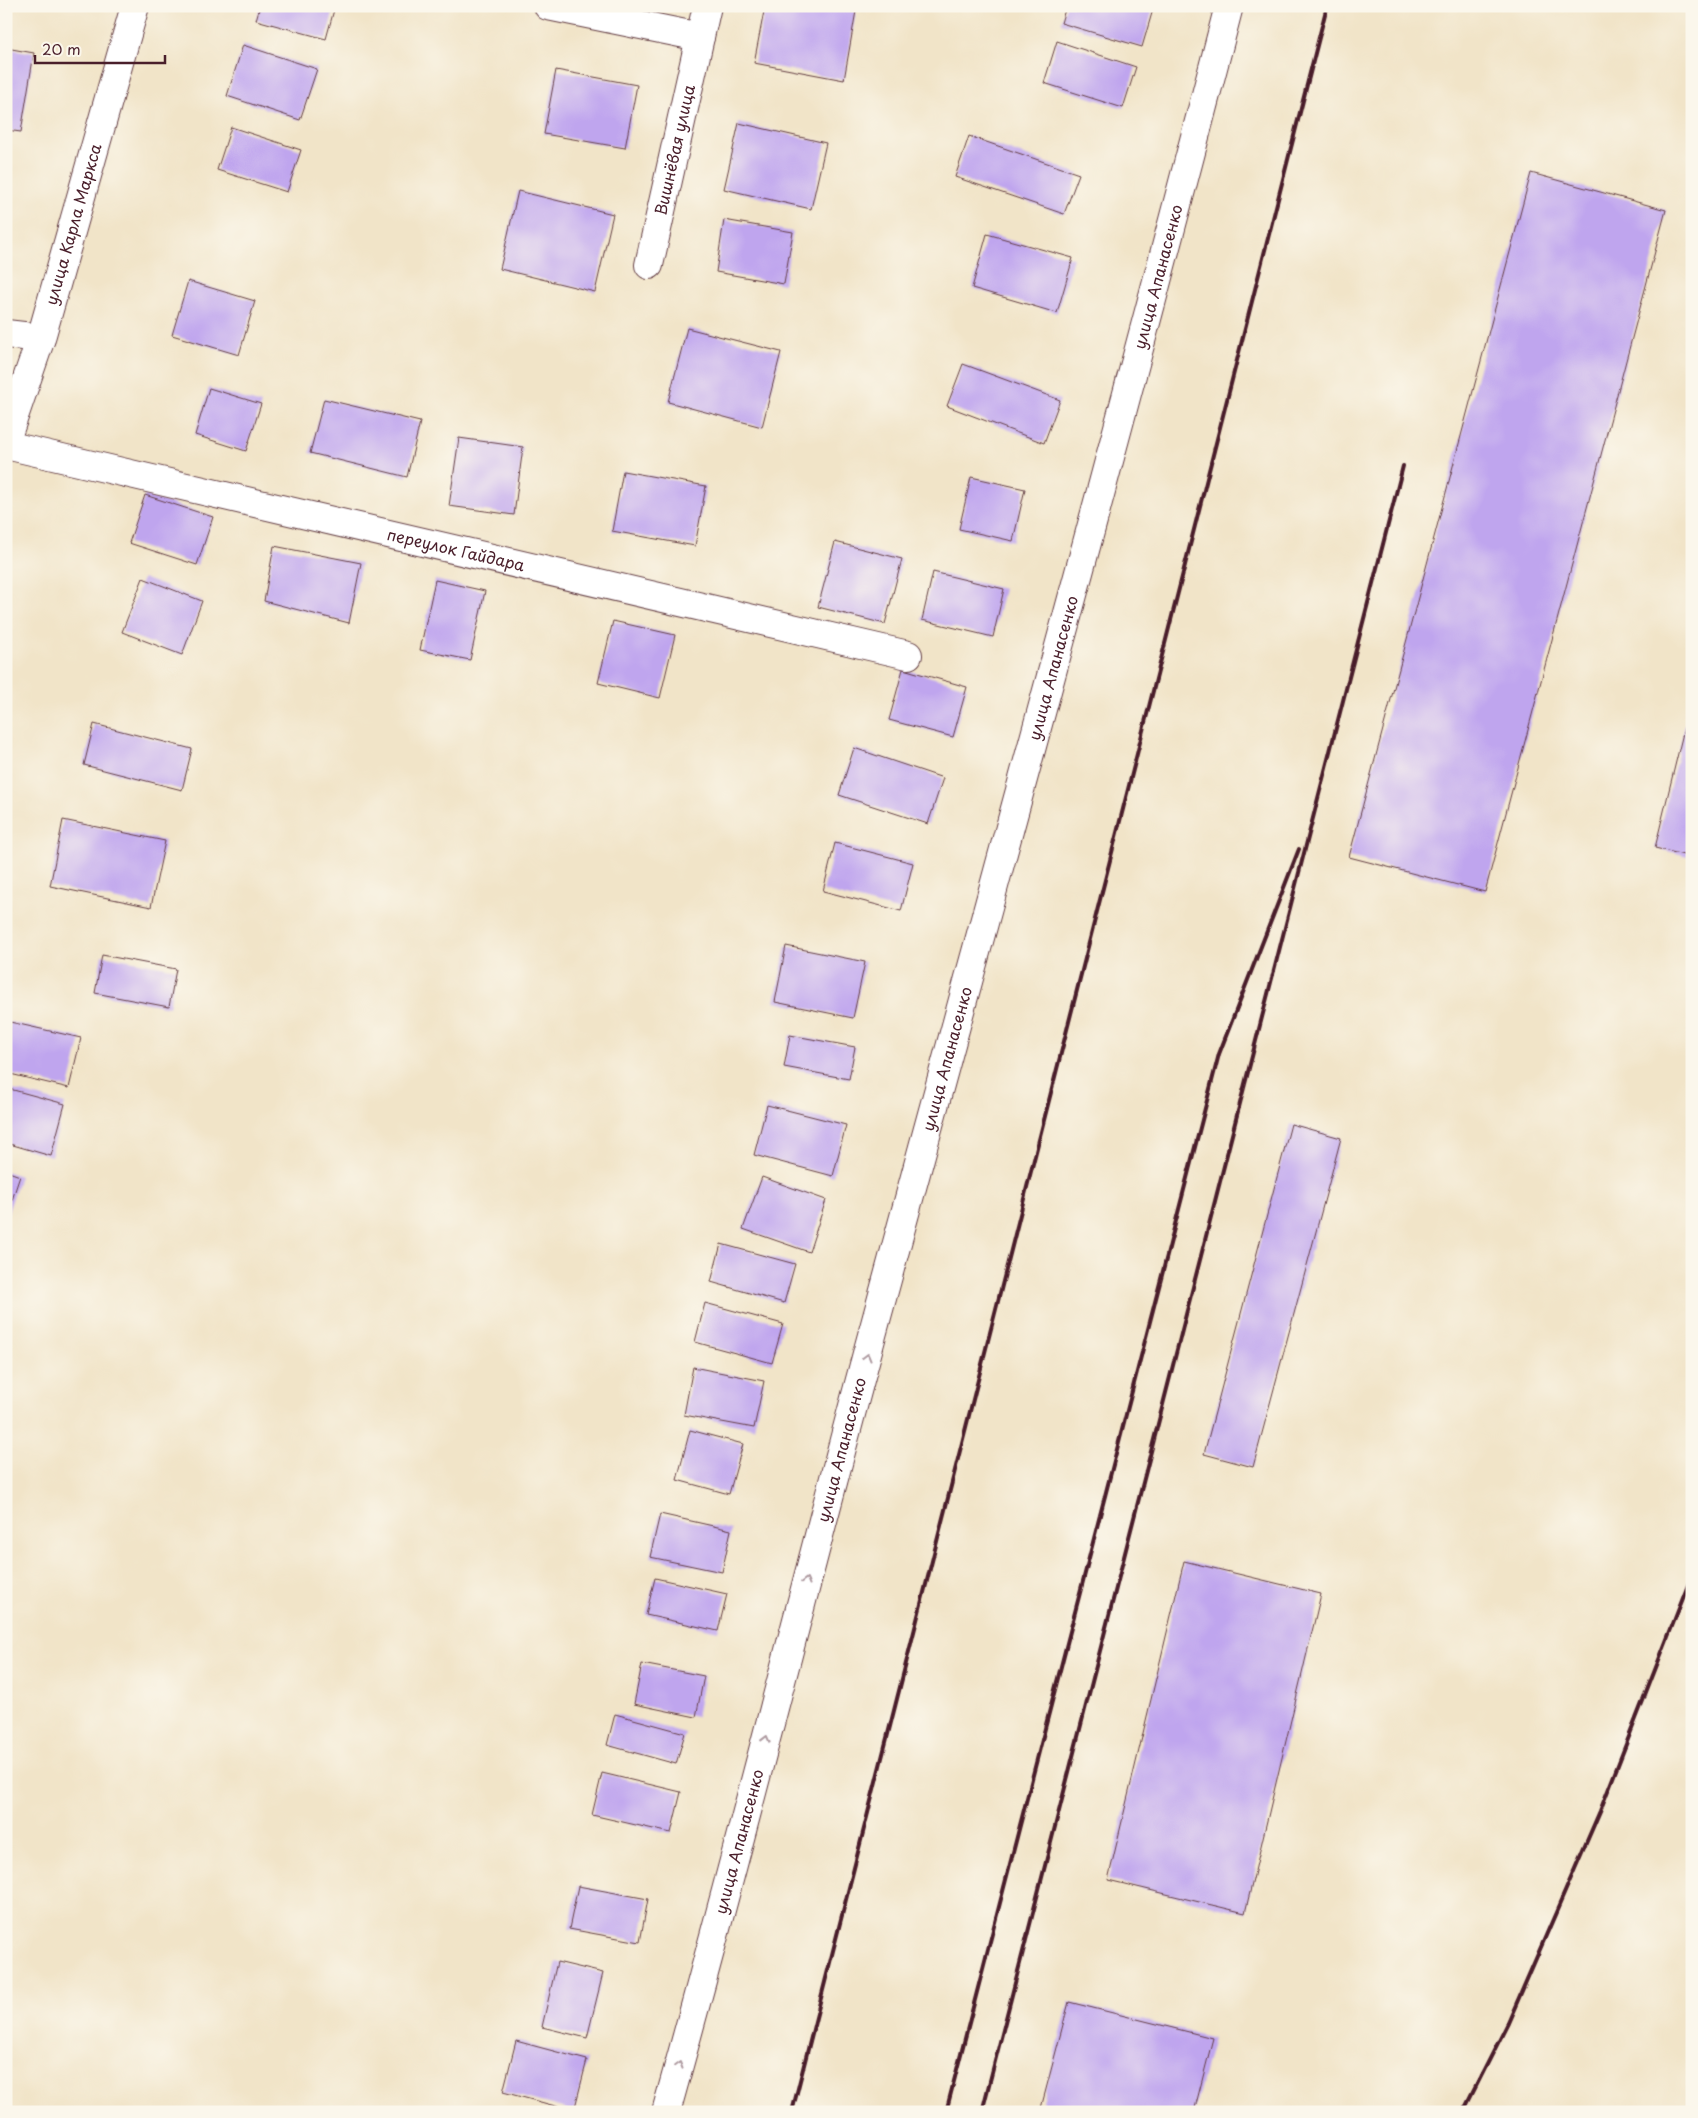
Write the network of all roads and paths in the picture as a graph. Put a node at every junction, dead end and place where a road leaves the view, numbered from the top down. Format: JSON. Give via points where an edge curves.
{"nodes":[{"id":1,"x":135,"y":6,"type":"edge"},
{"id":2,"x":548,"y":6,"type":"edge"},
{"id":3,"x":707,"y":6,"type":"edge"},
{"id":4,"x":1229,"y":6,"type":"edge"},
{"id":5,"x":700,"y":37,"type":"junction"},
{"id":6,"x":649,"y":264,"type":"dead end"},
{"id":7,"x":6,"y":334,"type":"edge"},
{"id":8,"x":42,"y":338,"type":"junction"},
{"id":9,"x":6,"y":440,"type":"edge"},
{"id":10,"x":6,"y":445,"type":"edge"},
{"id":11,"x":908,"y":655,"type":"dead end"},
{"id":12,"x":666,"y":2112,"type":"edge"}],
"edges":[{"from":1,"to":8,"type":"street","name":"улица Карла Маркса"},
{"from":2,"to":5,"type":"street"},
{"from":3,"to":5,"type":"street","name":"Вишнёвая улица"},
{"from":12,"to":4,"type":"street","name":"улица Апанасенко","one_way":true},
{"from":5,"to":6,"type":"street","name":"Вишнёвая улица"},
{"from":7,"to":8,"type":"street"},
{"from":8,"to":9,"type":"street","name":"улица Карла Маркса"},
{"from":10,"to":11,"type":"street","name":"переулок Гайдара"}]}
